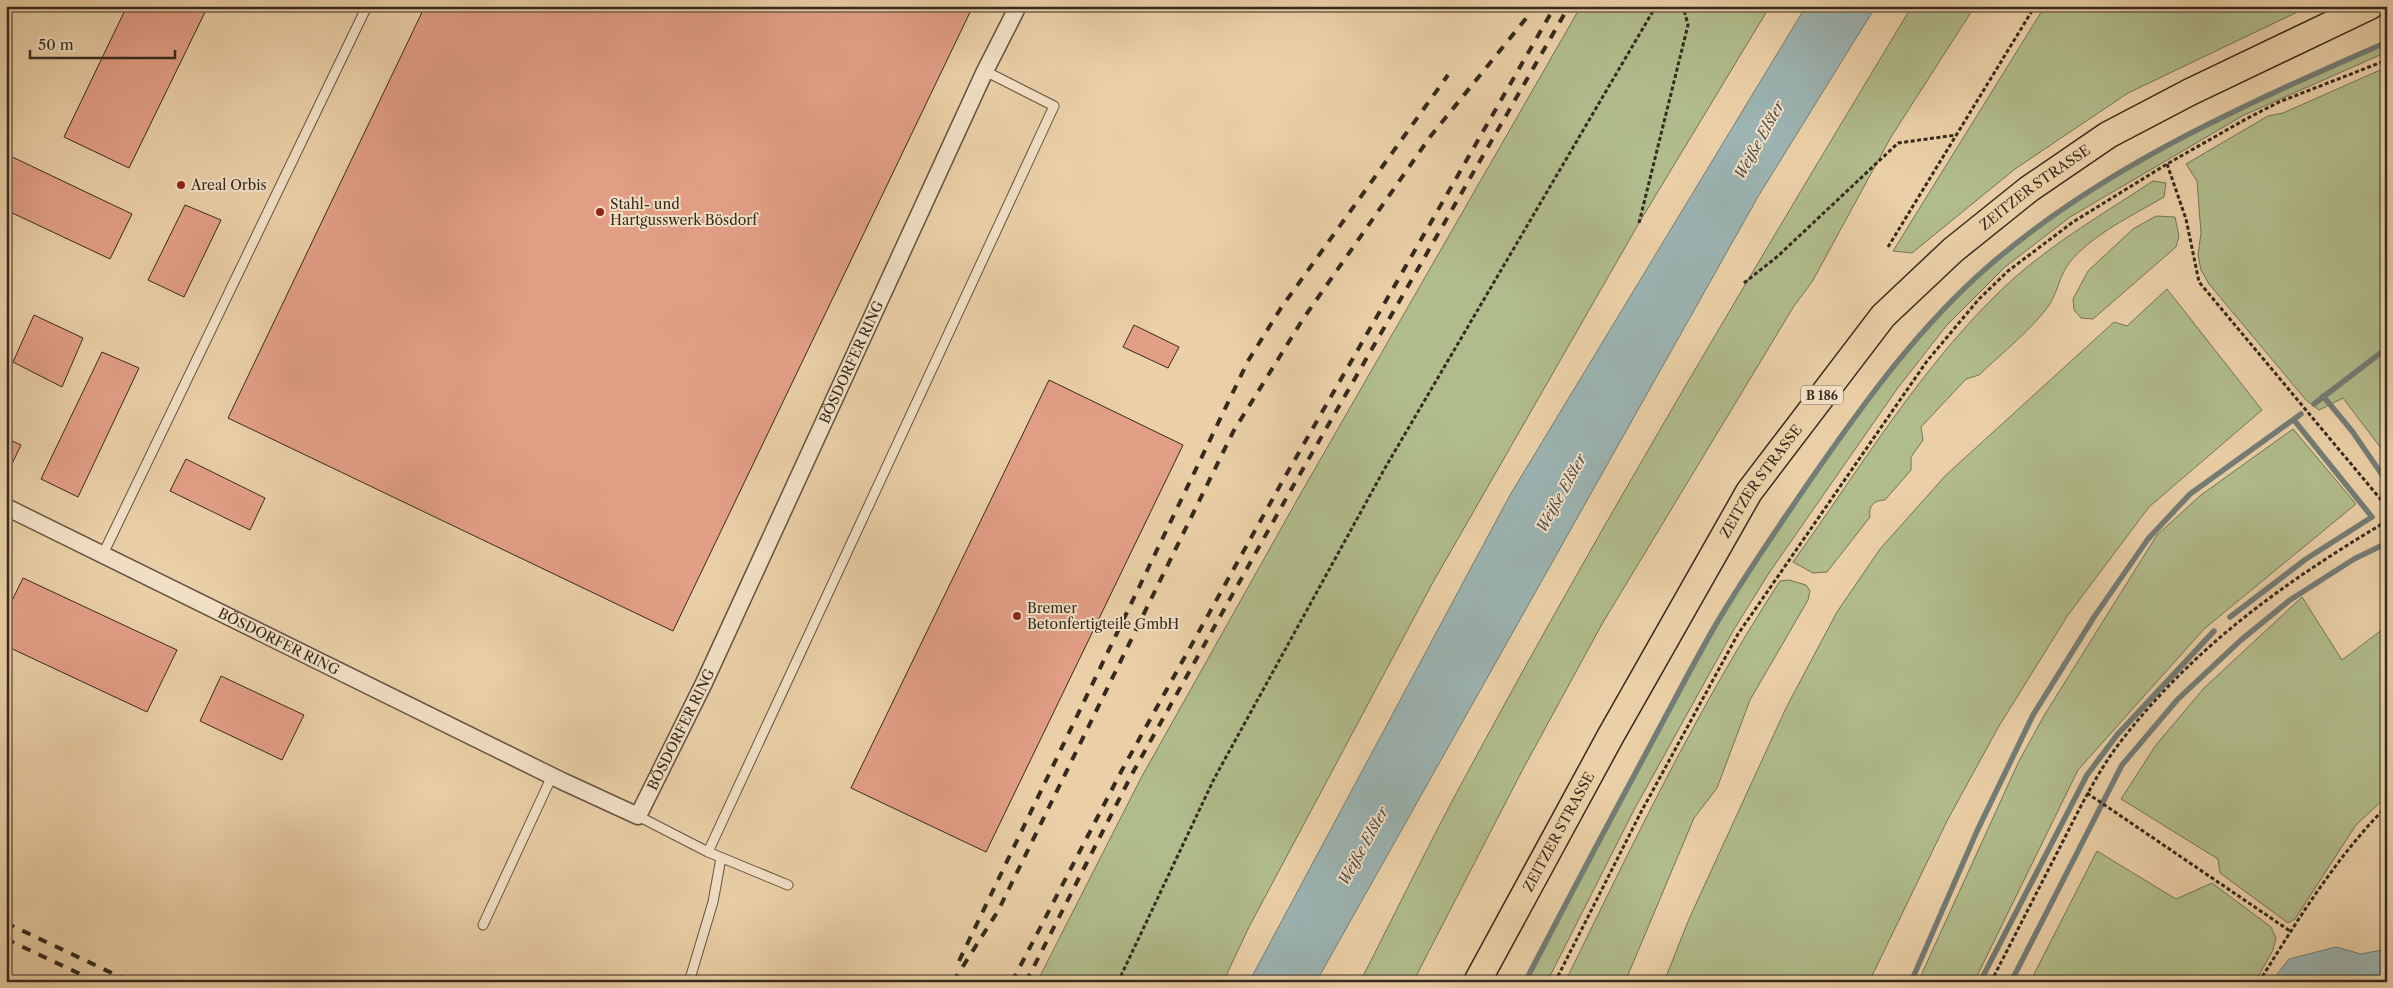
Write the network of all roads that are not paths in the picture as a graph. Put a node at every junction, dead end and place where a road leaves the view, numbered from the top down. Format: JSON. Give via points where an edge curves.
{"nodes":[{"id":1,"x":367,"y":6,"type":"edge"},
{"id":2,"x":1018,"y":6,"type":"edge"},
{"id":3,"x":2370,"y":6,"type":"edge"},
{"id":4,"x":985,"y":71,"type":"junction"},
{"id":5,"x":6,"y":507,"type":"edge"},
{"id":6,"x":103,"y":554,"type":"junction"},
{"id":7,"x":552,"y":776,"type":"junction"},
{"id":8,"x":638,"y":816,"type":"junction"},
{"id":9,"x":708,"y":852,"type":"junction"},
{"id":10,"x":721,"y":858,"type":"junction"},
{"id":11,"x":788,"y":886,"type":"dead end"},
{"id":12,"x":483,"y":925,"type":"dead end"},
{"id":13,"x":688,"y":982,"type":"edge"},
{"id":14,"x":1477,"y":982,"type":"edge"}],
"edges":[{"from":1,"to":6,"type":"lane"},
{"from":2,"to":4,"type":"street","name":"BÖSDORFER RING"},
{"from":3,"to":14,"type":"main road","name":"ZEITZER STRASSE","number":"B 186","via":[[2108,135],[2029,189],[1953,250],[1883,316],[1748,492]]},
{"from":4,"to":8,"type":"street","name":"BÖSDORFER RING","via":[[704,683]]},
{"from":4,"to":9,"type":"lane","via":[[1054,106]]},
{"from":5,"to":6,"type":"street","name":"BÖSDORFER RING"},
{"from":6,"to":7,"type":"street","name":"BÖSDORFER RING"},
{"from":7,"to":8,"type":"street","name":"BÖSDORFER RING"},
{"from":7,"to":12,"type":"lane"},
{"from":8,"to":9,"type":"lane"},
{"from":9,"to":10,"type":"lane"},
{"from":10,"to":11,"type":"lane"},
{"from":10,"to":13,"type":"lane","via":[[713,902]]}]}
